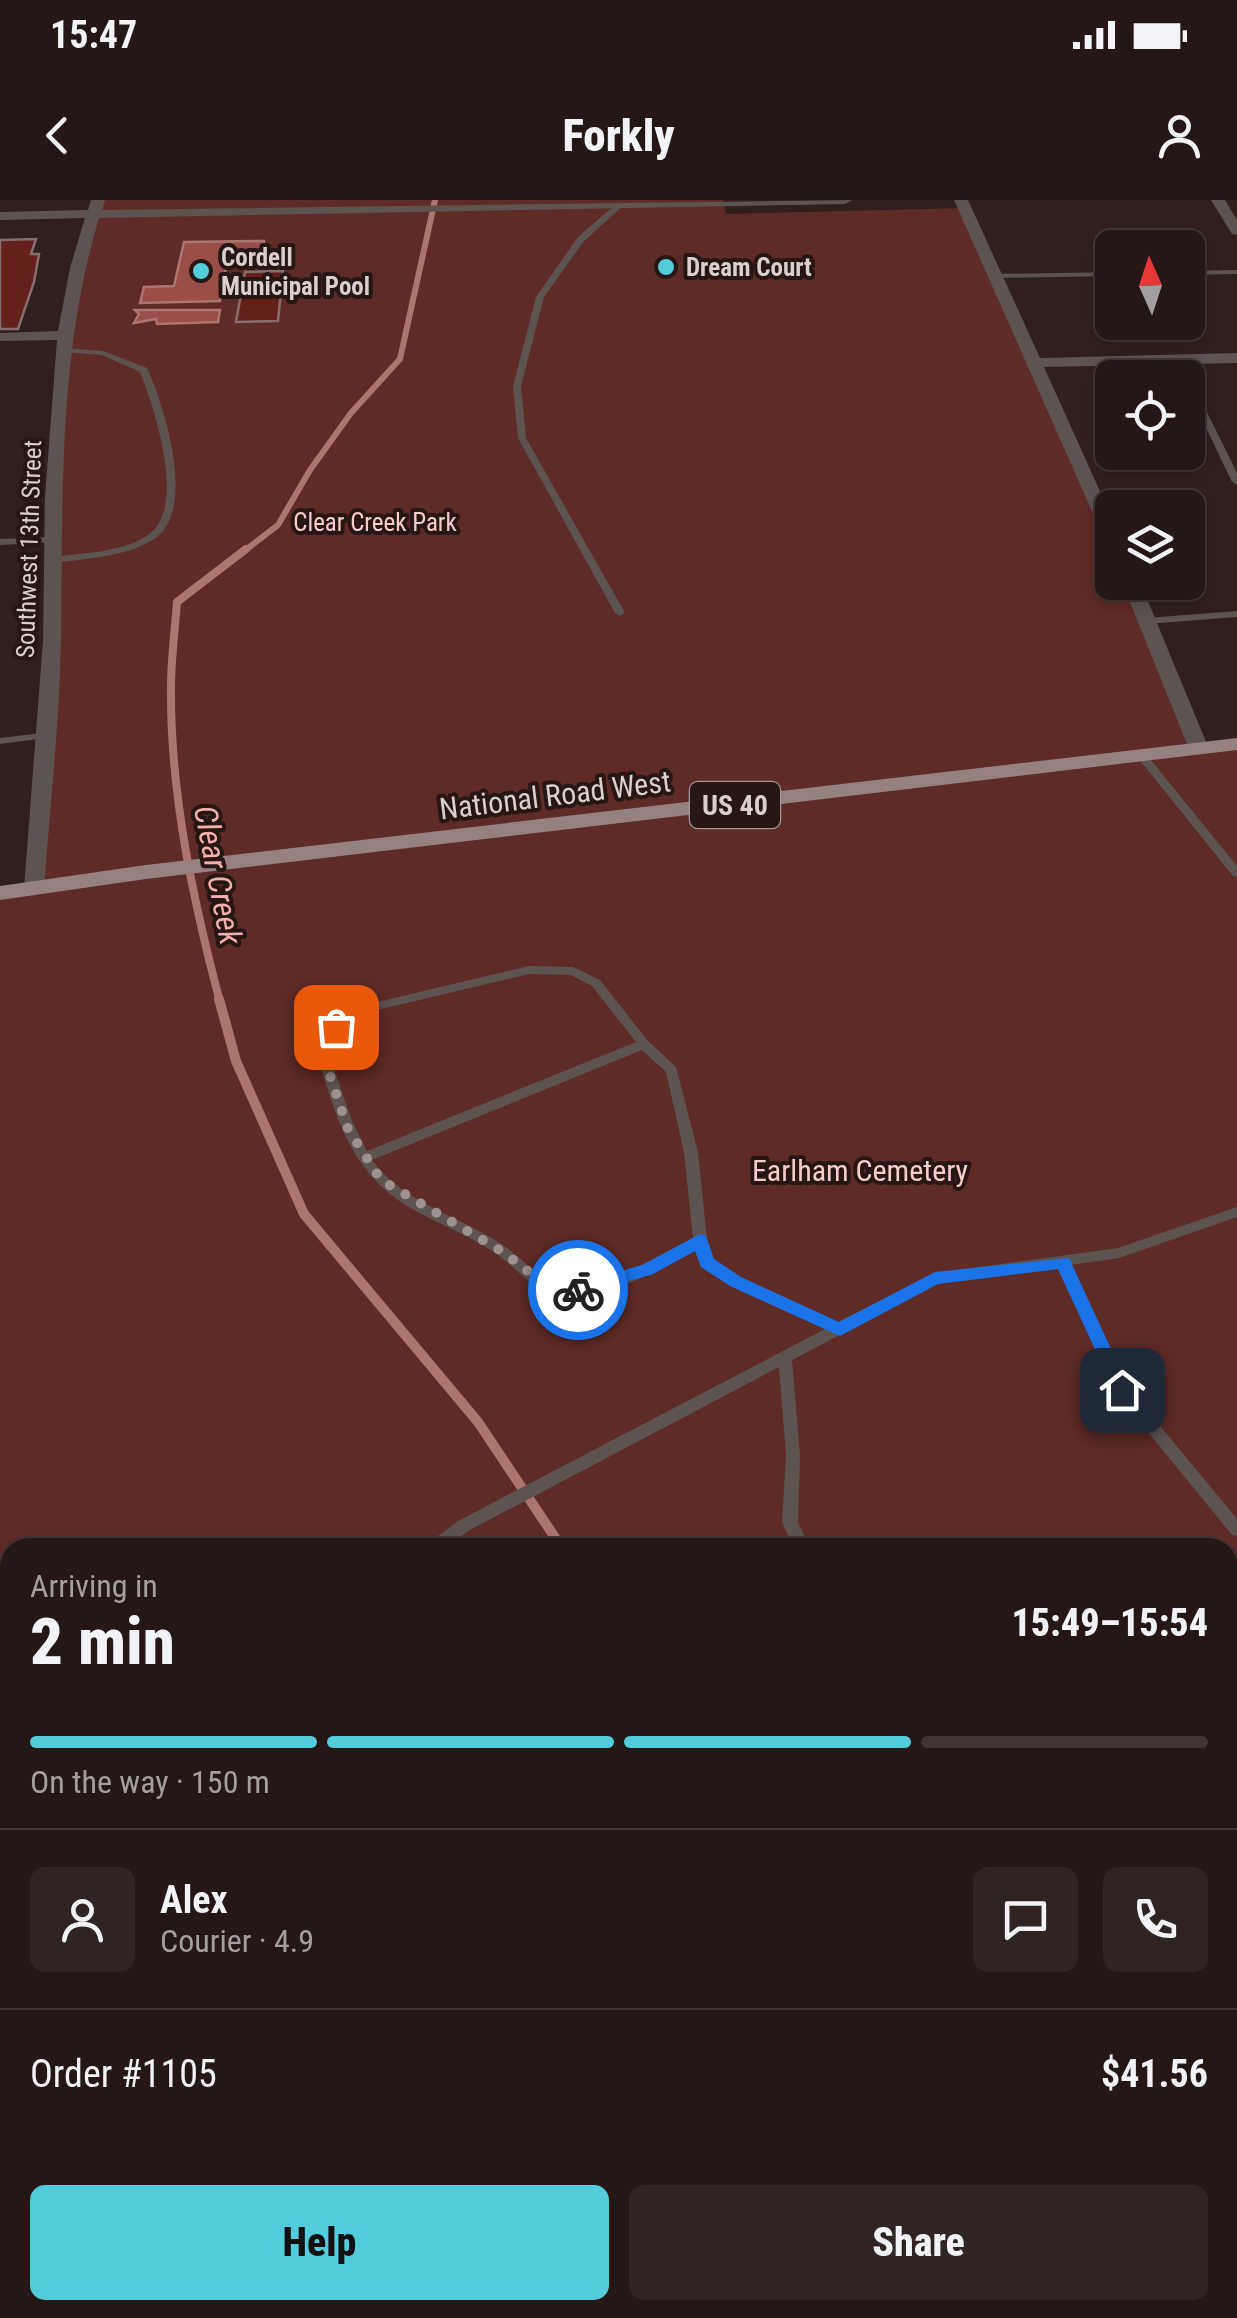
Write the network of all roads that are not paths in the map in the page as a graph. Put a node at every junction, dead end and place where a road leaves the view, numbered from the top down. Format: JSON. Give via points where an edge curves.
{"nodes":[{"id":1,"x":845,"y":200,"type":"edge"},
{"id":2,"x":961,"y":200,"type":"edge"},
{"id":3,"x":1218,"y":200,"type":"edge"},
{"id":4,"x":613,"y":203,"type":"edge"},
{"id":5,"x":96,"y":207,"type":"edge"},
{"id":6,"x":0,"y":216,"type":"edge"},
{"id":7,"x":1237,"y":231,"type":"edge"},
{"id":8,"x":1237,"y":272,"type":"edge"},
{"id":9,"x":1205,"y":273,"type":"edge"},
{"id":10,"x":1095,"y":274,"type":"edge"},
{"id":11,"x":995,"y":276,"type":"junction"},
{"id":12,"x":0,"y":337,"type":"edge"},
{"id":13,"x":65,"y":343,"type":"junction"},
{"id":14,"x":1237,"y":358,"type":"edge"},
{"id":15,"x":1177,"y":360,"type":"edge"},
{"id":16,"x":1095,"y":362,"type":"edge"},
{"id":17,"x":1034,"y":363,"type":"junction"},
{"id":18,"x":1205,"y":418,"type":"edge"},
{"id":19,"x":1237,"y":482,"type":"edge"},
{"id":20,"x":1095,"y":498,"type":"edge"},
{"id":21,"x":53,"y":540,"type":"junction"},
{"id":22,"x":0,"y":542,"type":"edge"},
{"id":23,"x":53,"y":560,"type":"junction"},
{"id":24,"x":1138,"y":600,"type":"edge"},
{"id":25,"x":620,"y":613,"type":"dead end"},
{"id":26,"x":1237,"y":614,"type":"edge"},
{"id":27,"x":1147,"y":621,"type":"junction"},
{"id":28,"x":42,"y":736,"type":"junction"},
{"id":29,"x":0,"y":742,"type":"edge"},
{"id":30,"x":1237,"y":744,"type":"edge"},
{"id":31,"x":1199,"y":749,"type":"junction"},
{"id":32,"x":1142,"y":756,"type":"junction"},
{"id":33,"x":1235,"y":867,"type":"edge"},
{"id":34,"x":34,"y":888,"type":"junction"},
{"id":35,"x":0,"y":893,"type":"edge"},
{"id":36,"x":644,"y":1044,"type":"junction"},
{"id":37,"x":366,"y":1157,"type":"junction"},
{"id":38,"x":1237,"y":1212,"type":"edge"},
{"id":39,"x":700,"y":1240,"type":"junction"},
{"id":40,"x":1063,"y":1262,"type":"junction"},
{"id":41,"x":840,"y":1329,"type":"junction"},
{"id":42,"x":785,"y":1356,"type":"junction"},
{"id":43,"x":1237,"y":1530,"type":"edge"},
{"id":44,"x":450,"y":1538,"type":"edge"},
{"id":45,"x":797,"y":1538,"type":"edge"}],
"edges":[{"from":1,"to":4,"type":"street"},
{"from":2,"to":11,"type":"street"},
{"from":3,"to":7,"type":"street"},
{"from":4,"to":5,"type":"street"},
{"from":4,"to":25,"type":"lane","via":[[540,296],[517,386],[522,438]]},
{"from":5,"to":6,"type":"street"},
{"from":5,"to":13,"type":"street","name":"Southwest 13th Street"},
{"from":8,"to":9,"type":"lane"},
{"from":10,"to":11,"type":"lane"},
{"from":11,"to":17,"type":"street"},
{"from":12,"to":13,"type":"street"},
{"from":13,"to":21,"type":"street","name":"Southwest 13th Street"},
{"from":13,"to":23,"type":"lane","via":[[144,370],[158,406],[170,509],[156,533],[126,547]]},
{"from":14,"to":15,"type":"street"},
{"from":16,"to":17,"type":"street"},
{"from":17,"to":20,"type":"street"},
{"from":18,"to":19,"type":"lane"},
{"from":21,"to":22,"type":"lane"},
{"from":21,"to":23,"type":"street","name":"Southwest 13th Street"},
{"from":23,"to":28,"type":"street","name":"Southwest 13th Street"},
{"from":24,"to":27,"type":"street"},
{"from":26,"to":27,"type":"lane"},
{"from":27,"to":31,"type":"street"},
{"from":28,"to":29,"type":"lane"},
{"from":28,"to":34,"type":"street","name":"Southwest 13th Street"},
{"from":30,"to":31,"type":"main road","name":"National Road West","number":"US 40"},
{"from":31,"to":32,"type":"main road","name":"National Road West","number":"US 40"},
{"from":32,"to":33,"type":"lane"},
{"from":32,"to":34,"type":"main road","name":"National Road West","number":"US 40"},
{"from":34,"to":35,"type":"main road","name":"National Road West","number":"US 40"},
{"from":36,"to":37,"type":"lane"},
{"from":36,"to":37,"type":"lane","via":[[596,983],[573,971],[510,974],[356,1011],[336,1027],[323,1055],[348,1129]]},
{"from":36,"to":39,"type":"lane","via":[[672,1070],[682,1100]]},
{"from":37,"to":39,"type":"lane","via":[[401,1194],[565,1293],[648,1270]]},
{"from":38,"to":40,"type":"lane","via":[[1119,1252]]},
{"from":39,"to":41,"type":"lane","via":[[707,1263],[736,1282]]},
{"from":40,"to":41,"type":"lane","via":[[935,1278]]},
{"from":40,"to":43,"type":"lane","via":[[1122,1390]]},
{"from":41,"to":42,"type":"lane"},
{"from":42,"to":44,"type":"lane"},
{"from":42,"to":45,"type":"lane","via":[[790,1522]]}]}
